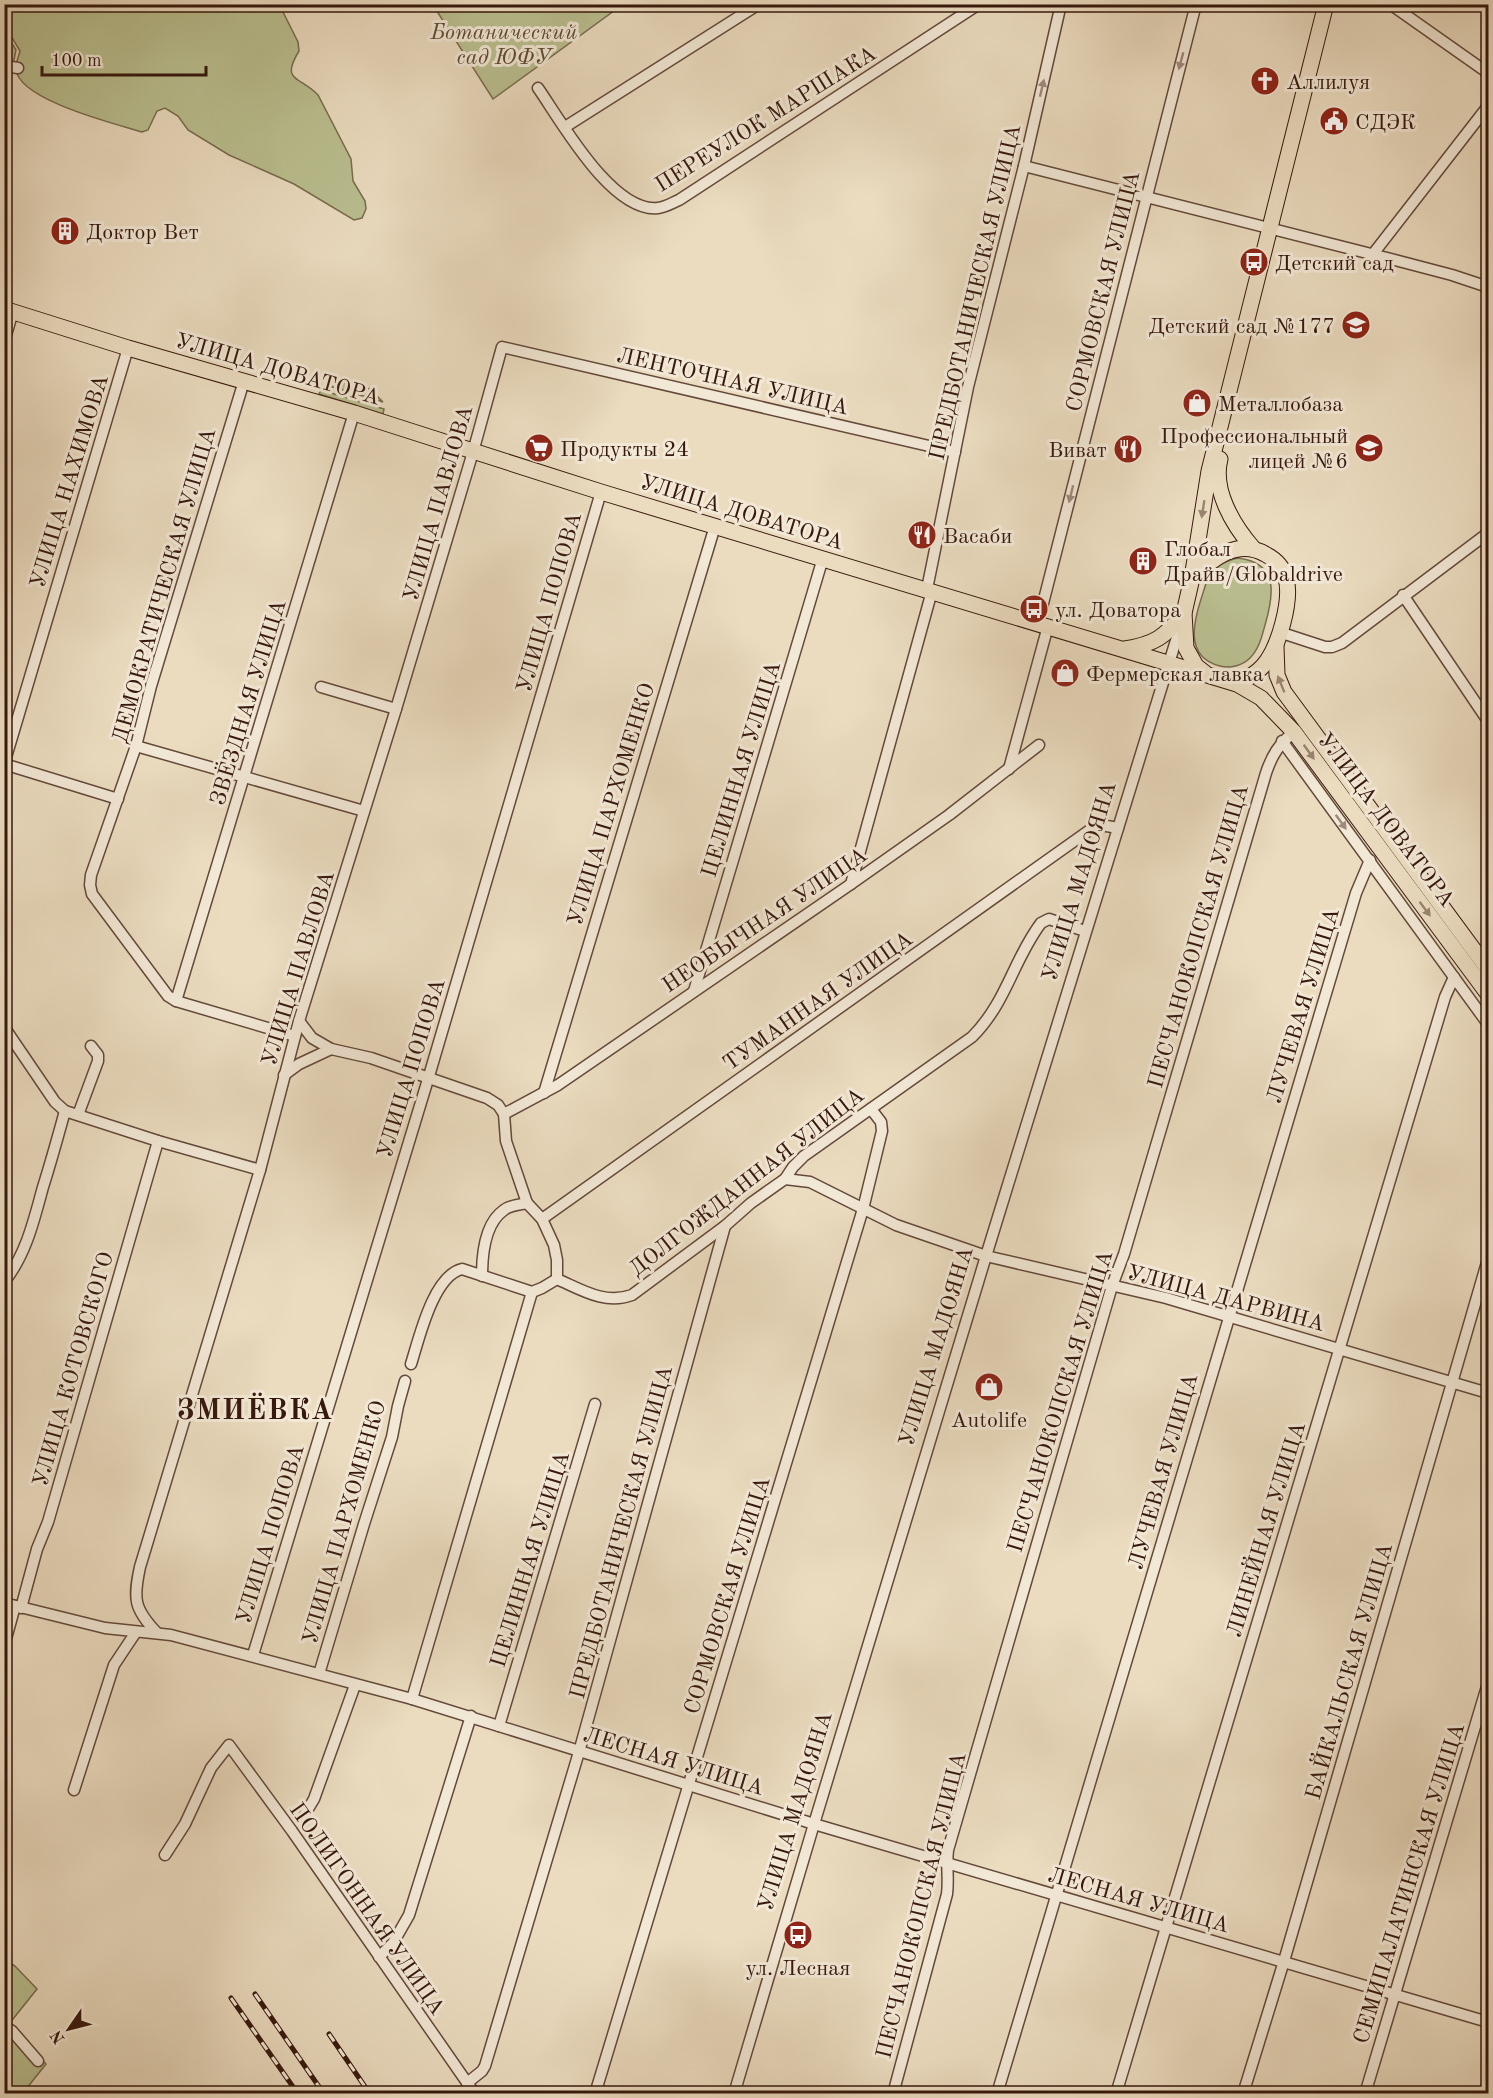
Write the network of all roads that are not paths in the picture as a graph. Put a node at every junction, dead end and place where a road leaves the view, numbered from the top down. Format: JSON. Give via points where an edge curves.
{"nodes":[{"id":1,"x":759,"y":4,"type":"edge"},
{"id":2,"x":979,"y":4,"type":"edge"},
{"id":3,"x":1061,"y":4,"type":"edge"},
{"id":4,"x":1196,"y":4,"type":"edge"},
{"id":5,"x":1326,"y":4,"type":"edge"},
{"id":6,"x":1336,"y":4,"type":"edge"},
{"id":7,"x":1390,"y":4,"type":"edge"},
{"id":8,"x":963,"y":9,"type":"edge"},
{"id":9,"x":4,"y":66,"type":"edge"},
{"id":10,"x":18,"y":68,"type":"dead end"},
{"id":11,"x":1488,"y":73,"type":"edge"},
{"id":12,"x":538,"y":88,"type":"dead end"},
{"id":13,"x":1488,"y":105,"type":"edge"},
{"id":14,"x":565,"y":127,"type":"junction"},
{"id":15,"x":1024,"y":166,"type":"junction"},
{"id":16,"x":1146,"y":197,"type":"junction"},
{"id":17,"x":1274,"y":229,"type":"junction"},
{"id":18,"x":1373,"y":254,"type":"junction"},
{"id":19,"x":1488,"y":287,"type":"edge"},
{"id":20,"x":9,"y":310,"type":"edge"},
{"id":21,"x":4,"y":342,"type":"edge"},
{"id":22,"x":502,"y":347,"type":"joint"},
{"id":23,"x":129,"y":348,"type":"junction"},
{"id":24,"x":244,"y":381,"type":"junction"},
{"id":25,"x":354,"y":413,"type":"junction"},
{"id":26,"x":473,"y":452,"type":"junction"},
{"id":27,"x":955,"y":452,"type":"junction"},
{"id":28,"x":601,"y":492,"type":"junction"},
{"id":29,"x":715,"y":526,"type":"junction"},
{"id":30,"x":1488,"y":533,"type":"edge"},
{"id":31,"x":1253,"y":548,"type":"junction"},
{"id":32,"x":823,"y":558,"type":"junction"},
{"id":33,"x":1192,"y":578,"type":"junction"},
{"id":34,"x":930,"y":590,"type":"junction"},
{"id":35,"x":1403,"y":595,"type":"junction"},
{"id":36,"x":1184,"y":613,"type":"junction"},
{"id":37,"x":1043,"y":624,"type":"junction"},
{"id":38,"x":1277,"y":639,"type":"junction"},
{"id":39,"x":1124,"y":649,"type":"junction"},
{"id":40,"x":1170,"y":664,"type":"junction"},
{"id":41,"x":1207,"y":675,"type":"junction"},
{"id":42,"x":1237,"y":684,"type":"junction"},
{"id":43,"x":321,"y":687,"type":"dead end"},
{"id":44,"x":396,"y":709,"type":"junction"},
{"id":45,"x":1488,"y":721,"type":"edge"},
{"id":46,"x":1294,"y":732,"type":"junction"},
{"id":47,"x":1282,"y":741,"type":"junction"},
{"id":48,"x":1039,"y":745,"type":"dead end"},
{"id":49,"x":136,"y":746,"type":"junction"},
{"id":50,"x":4,"y":764,"type":"edge"},
{"id":51,"x":1009,"y":769,"type":"junction"},
{"id":52,"x":245,"y":776,"type":"junction"},
{"id":53,"x":118,"y":799,"type":"junction"},
{"id":54,"x":364,"y":811,"type":"junction"},
{"id":55,"x":1118,"y":828,"type":"junction"},
{"id":56,"x":1370,"y":860,"type":"junction"},
{"id":57,"x":851,"y":884,"type":"junction"},
{"id":58,"x":1085,"y":931,"type":"junction"},
{"id":59,"x":1488,"y":969,"type":"edge"},
{"id":60,"x":1454,"y":976,"type":"junction"},
{"id":61,"x":694,"y":991,"type":"junction"},
{"id":62,"x":1488,"y":994,"type":"edge"},
{"id":63,"x":176,"y":1001,"type":"junction"},
{"id":64,"x":299,"y":1021,"type":"junction"},
{"id":65,"x":1488,"y":1024,"type":"edge"},
{"id":66,"x":6,"y":1033,"type":"edge"},
{"id":67,"x":295,"y":1036,"type":"junction"},
{"id":68,"x":91,"y":1046,"type":"dead end"},
{"id":69,"x":330,"y":1049,"type":"junction"},
{"id":70,"x":284,"y":1075,"type":"junction"},
{"id":71,"x":429,"y":1076,"type":"junction"},
{"id":72,"x":544,"y":1093,"type":"junction"},
{"id":73,"x":871,"y":1109,"type":"junction"},
{"id":74,"x":65,"y":1111,"type":"junction"},
{"id":75,"x":504,"y":1114,"type":"junction"},
{"id":76,"x":78,"y":1115,"type":"junction"},
{"id":77,"x":158,"y":1141,"type":"junction"},
{"id":78,"x":260,"y":1170,"type":"junction"},
{"id":79,"x":785,"y":1179,"type":"junction"},
{"id":80,"x":527,"y":1203,"type":"junction"},
{"id":81,"x":863,"y":1209,"type":"junction"},
{"id":82,"x":542,"y":1219,"type":"junction"},
{"id":83,"x":725,"y":1226,"type":"junction"},
{"id":84,"x":986,"y":1256,"type":"junction"},
{"id":85,"x":1488,"y":1259,"type":"edge"},
{"id":86,"x":482,"y":1276,"type":"junction"},
{"id":87,"x":557,"y":1279,"type":"junction"},
{"id":88,"x":4,"y":1282,"type":"edge"},
{"id":89,"x":1112,"y":1286,"type":"junction"},
{"id":90,"x":532,"y":1292,"type":"junction"},
{"id":91,"x":1228,"y":1315,"type":"junction"},
{"id":92,"x":1339,"y":1349,"type":"junction"},
{"id":93,"x":411,"y":1364,"type":"dead end"},
{"id":94,"x":405,"y":1381,"type":"dead end"},
{"id":95,"x":1452,"y":1382,"type":"junction"},
{"id":96,"x":1488,"y":1393,"type":"edge"},
{"id":97,"x":595,"y":1404,"type":"dead end"},
{"id":98,"x":14,"y":1606,"type":"edge"},
{"id":99,"x":136,"y":1632,"type":"junction"},
{"id":100,"x":157,"y":1633,"type":"junction"},
{"id":101,"x":4,"y":1646,"type":"edge"},
{"id":102,"x":253,"y":1655,"type":"junction"},
{"id":103,"x":319,"y":1674,"type":"junction"},
{"id":104,"x":1488,"y":1683,"type":"edge"},
{"id":105,"x":355,"y":1685,"type":"junction"},
{"id":106,"x":412,"y":1699,"type":"junction"},
{"id":107,"x":471,"y":1716,"type":"junction"},
{"id":108,"x":499,"y":1726,"type":"junction"},
{"id":109,"x":579,"y":1752,"type":"junction"},
{"id":110,"x":689,"y":1784,"type":"junction"},
{"id":111,"x":74,"y":1790,"type":"dead end"},
{"id":112,"x":305,"y":1814,"type":"dead end"},
{"id":113,"x":814,"y":1824,"type":"junction"},
{"id":114,"x":165,"y":1855,"type":"dead end"},
{"id":115,"x":946,"y":1862,"type":"junction"},
{"id":116,"x":1058,"y":1896,"type":"junction"},
{"id":117,"x":1165,"y":1926,"type":"junction"},
{"id":118,"x":379,"y":1957,"type":"junction"},
{"id":119,"x":1284,"y":1961,"type":"junction"},
{"id":120,"x":1394,"y":1993,"type":"junction"},
{"id":121,"x":1488,"y":2022,"type":"edge"},
{"id":122,"x":4,"y":2026,"type":"edge"},
{"id":123,"x":38,"y":2061,"type":"dead end"},
{"id":124,"x":1488,"y":2080,"type":"edge"},
{"id":125,"x":467,"y":2083,"type":"junction"},
{"id":126,"x":475,"y":2094,"type":"edge"},
{"id":127,"x":595,"y":2094,"type":"edge"},
{"id":128,"x":734,"y":2094,"type":"edge"},
{"id":129,"x":893,"y":2094,"type":"edge"},
{"id":130,"x":997,"y":2094,"type":"edge"},
{"id":131,"x":1116,"y":2094,"type":"edge"},
{"id":132,"x":1243,"y":2094,"type":"edge"},
{"id":133,"x":1365,"y":2094,"type":"edge"},
{"id":134,"x":1485,"y":2094,"type":"edge"}],
"edges":[{"from":1,"to":14,"type":"street"},
{"from":2,"to":8,"type":"street","name":"ПЕРЕУЛОК МАРШАКА"},
{"from":15,"to":3,"type":"street","name":"ПРЕДБОТАНИЧЕСКАЯ УЛИЦА","one_way":true},
{"from":4,"to":16,"type":"street","name":"СОРМОВСКАЯ УЛИЦА","one_way":true},
{"from":5,"to":17,"type":"main road"},
{"from":6,"to":17,"type":"main road"},
{"from":7,"to":11,"type":"street"},
{"from":8,"to":14,"type":"street","name":"ПЕРЕУЛОК МАРШАКА","via":[[666,207],[646,207],[618,192],[598,174]]},
{"from":9,"to":10,"type":"street"},
{"from":12,"to":14,"type":"street","name":"ПЕРЕУЛОК МАРШАКА"},
{"from":13,"to":18,"type":"street"},
{"from":15,"to":16,"type":"street"},
{"from":15,"to":27,"type":"street","name":"ПРЕДБОТАНИЧЕСКАЯ УЛИЦА"},
{"from":16,"to":17,"type":"street"},
{"from":16,"to":37,"type":"street","name":"СОРМОВСКАЯ УЛИЦА","one_way":true},
{"from":17,"to":18,"type":"street"},
{"from":17,"to":31,"type":"main road","via":[[1216,472],[1231,520]]},
{"from":17,"to":33,"type":"main road","one_way":true,"via":[[1209,471]]},
{"from":18,"to":19,"type":"street"},
{"from":20,"to":21,"type":"street"},
{"from":20,"to":23,"type":"main road","name":"УЛИЦА ДОВАТОРА"},
{"from":22,"to":26,"type":"street","name":"УЛИЦА ПАВЛОВА"},
{"from":22,"to":27,"type":"street","name":"ЛЕНТОЧНАЯ УЛИЦА"},
{"from":23,"to":24,"type":"main road","name":"УЛИЦА ДОВАТОРА"},
{"from":23,"to":50,"type":"street","name":"УЛИЦА НАХИМОВА"},
{"from":24,"to":25,"type":"main road","name":"УЛИЦА ДОВАТОРА"},
{"from":24,"to":49,"type":"street","name":"ДЕМОКРАТИЧЕСКАЯ УЛИЦА"},
{"from":25,"to":26,"type":"main road","name":"УЛИЦА ДОВАТОРА"},
{"from":25,"to":52,"type":"street","name":"ЗВЁЗДНАЯ УЛИЦА"},
{"from":26,"to":28,"type":"main road","name":"УЛИЦА ДОВАТОРА"},
{"from":26,"to":44,"type":"street","name":"УЛИЦА ПАВЛОВА"},
{"from":27,"to":34,"type":"street","name":"ПРЕДБОТАНИЧЕСКАЯ УЛИЦА"},
{"from":28,"to":29,"type":"main road","name":"УЛИЦА ДОВАТОРА"},
{"from":28,"to":71,"type":"street","name":"УЛИЦА ПОПОВА"},
{"from":29,"to":32,"type":"main road","name":"УЛИЦА ДОВАТОРА"},
{"from":29,"to":72,"type":"street","name":"УЛИЦА ПАРХОМЕНКО"},
{"from":30,"to":35,"type":"street"},
{"from":31,"to":33,"type":"main road","via":[[1224,553]]},
{"from":31,"to":38,"type":"main road","via":[[1270,556],[1285,575],[1288,592]]},
{"from":32,"to":34,"type":"main road","name":"УЛИЦА ДОВАТОРА"},
{"from":32,"to":61,"type":"street","name":"ЦЕЛИННАЯ УЛИЦА"},
{"from":33,"to":36,"type":"main road"},
{"from":34,"to":37,"type":"main road","name":"УЛИЦА ДОВАТОРА"},
{"from":34,"to":57,"type":"street","name":"ПРЕДБОТАНИЧЕСКАЯ УЛИЦА"},
{"from":35,"to":38,"type":"street","via":[[1332,647]]},
{"from":35,"to":45,"type":"street"},
{"from":36,"to":39,"type":"main road","name":"УЛИЦА ДОВАТОРА","via":[[1156,641]]},
{"from":36,"to":40,"type":"street","name":"УЛИЦА МАДОЯНА"},
{"from":36,"to":41,"type":"main road","via":[[1186,648],[1196,666]]},
{"from":37,"to":39,"type":"main road","name":"УЛИЦА ДОВАТОРА"},
{"from":37,"to":51,"type":"street","name":"СОРМОВСКАЯ УЛИЦА"},
{"from":38,"to":42,"type":"main road","via":[[1257,673]]},
{"from":59,"to":38,"type":"main road","name":"УЛИЦА ДОВАТОРА","one_way":true,"via":[[1284,692],[1277,675]]},
{"from":39,"to":40,"type":"main road","name":"УЛИЦА ДОВАТОРА"},
{"from":40,"to":41,"type":"main road","name":"УЛИЦА ДОВАТОРА"},
{"from":40,"to":55,"type":"street","name":"УЛИЦА МАДОЯНА"},
{"from":41,"to":42,"type":"main road"},
{"from":42,"to":46,"type":"main road","name":"УЛИЦА ДОВАТОРА","via":[[1261,698]]},
{"from":43,"to":44,"type":"street"},
{"from":44,"to":54,"type":"street","name":"УЛИЦА ПАВЛОВА"},
{"from":46,"to":47,"type":"street","name":"ПЕСЧАНОКОПСКАЯ УЛИЦА"},
{"from":46,"to":62,"type":"main road","name":"УЛИЦА ДОВАТОРА","one_way":true},
{"from":47,"to":56,"type":"street","name":"УЛИЦА ДОВАТОРА","one_way":true},
{"from":47,"to":89,"type":"street","name":"ПЕСЧАНОКОПСКАЯ УЛИЦА","via":[[1266,773]]},
{"from":48,"to":51,"type":"street","name":"НЕОБЫЧНАЯ УЛИЦА"},
{"from":49,"to":52,"type":"street"},
{"from":49,"to":53,"type":"street","name":"ДЕМОКРАТИЧЕСКАЯ УЛИЦА"},
{"from":50,"to":53,"type":"street"},
{"from":51,"to":57,"type":"street","name":"НЕОБЫЧНАЯ УЛИЦА"},
{"from":52,"to":54,"type":"street"},
{"from":52,"to":63,"type":"street","name":"ЗВЁЗДНАЯ УЛИЦА"},
{"from":53,"to":63,"type":"street","name":"ДЕМОКРАТИЧЕСКАЯ УЛИЦА","via":[[91,875],[92,894],[158,985]]},
{"from":54,"to":64,"type":"street","name":"УЛИЦА ПАВЛОВА"},
{"from":55,"to":58,"type":"street","name":"УЛИЦА МАДОЯНА"},
{"from":55,"to":82,"type":"street","name":"ТУМАННАЯ УЛИЦА","via":[[1094,827]]},
{"from":56,"to":60,"type":"street","name":"УЛИЦА ДОВАТОРА"},
{"from":56,"to":91,"type":"street","name":"ЛУЧЕВАЯ УЛИЦА","via":[[1356,893]]},
{"from":57,"to":61,"type":"street","name":"НЕОБЫЧНАЯ УЛИЦА"},
{"from":58,"to":73,"type":"street","name":"ДОЛГОЖДАННАЯ УЛИЦА","via":[[1049,919],[1041,923],[983,1025]]},
{"from":58,"to":84,"type":"street","name":"УЛИЦА МАДОЯНА"},
{"from":60,"to":65,"type":"street","name":"УЛИЦА ДОВАТОРА"},
{"from":60,"to":92,"type":"street","name":"ЛИНЕЙНАЯ УЛИЦА"},
{"from":61,"to":72,"type":"street","name":"НЕОБЫЧНАЯ УЛИЦА"},
{"from":63,"to":67,"type":"street"},
{"from":64,"to":67,"type":"street","name":"УЛИЦА ПАВЛОВА"},
{"from":64,"to":69,"type":"street","via":[[312,1038]]},
{"from":66,"to":74,"type":"street"},
{"from":67,"to":70,"type":"street","name":"УЛИЦА ПАВЛОВА"},
{"from":68,"to":76,"type":"street","via":[[98,1061]]},
{"from":69,"to":70,"type":"street"},
{"from":69,"to":71,"type":"street"},
{"from":70,"to":78,"type":"street","name":"УЛИЦА ПАВЛОВА"},
{"from":71,"to":75,"type":"street","via":[[487,1098]]},
{"from":71,"to":102,"type":"street","name":"УЛИЦА ПОПОВА"},
{"from":72,"to":75,"type":"street","name":"НЕОБЫЧНАЯ УЛИЦА"},
{"from":73,"to":79,"type":"street","name":"ДОЛГОЖДАННАЯ УЛИЦА","via":[[804,1156]]},
{"from":73,"to":81,"type":"street","name":"СОРМОВСКАЯ УЛИЦА","via":[[881,1122],[882,1131]]},
{"from":74,"to":76,"type":"street"},
{"from":74,"to":88,"type":"street","via":[[24,1250]]},
{"from":75,"to":80,"type":"street","via":[[506,1141]]},
{"from":76,"to":77,"type":"street"},
{"from":77,"to":78,"type":"street"},
{"from":77,"to":98,"type":"street","name":"УЛИЦА КОТОВСКОГО","via":[[51,1511]]},
{"from":78,"to":100,"type":"street","name":"УЛИЦА ПАВЛОВА","via":[[136,1584],[139,1611]]},
{"from":79,"to":81,"type":"street","name":"УЛИЦА ДАРВИНА","via":[[810,1182]]},
{"from":79,"to":83,"type":"street","name":"ДОЛГОЖДАННАЯ УЛИЦА"},
{"from":80,"to":82,"type":"street"},
{"from":80,"to":86,"type":"street","via":[[511,1206],[496,1216],[486,1240]]},
{"from":81,"to":84,"type":"street","name":"УЛИЦА ДАРВИНА"},
{"from":81,"to":110,"type":"street","name":"СОРМОВСКАЯ УЛИЦА"},
{"from":82,"to":87,"type":"street","via":[[554,1245]]},
{"from":83,"to":87,"type":"street","name":"ДОЛГОЖДАННАЯ УЛИЦА","via":[[632,1295],[621,1299],[608,1299]]},
{"from":83,"to":109,"type":"street","name":"ПРЕДБОТАНИЧЕСКАЯ УЛИЦА"},
{"from":84,"to":89,"type":"street","name":"УЛИЦА ДАРВИНА"},
{"from":84,"to":113,"type":"street","name":"УЛИЦА МАДОЯНА"},
{"from":85,"to":95,"type":"street","name":"БАЙКАЛЬСКАЯ УЛИЦА"},
{"from":86,"to":90,"type":"street"},
{"from":86,"to":93,"type":"street","via":[[462,1269],[443,1282]]},
{"from":87,"to":90,"type":"street"},
{"from":89,"to":91,"type":"street","name":"УЛИЦА ДАРВИНА"},
{"from":89,"to":115,"type":"street","name":"ПЕСЧАНОКОПСКАЯ УЛИЦА"},
{"from":90,"to":106,"type":"street"},
{"from":91,"to":92,"type":"street","name":"УЛИЦА ДАРВИНА"},
{"from":91,"to":116,"type":"street","name":"ЛУЧЕВАЯ УЛИЦА"},
{"from":92,"to":95,"type":"street","name":"УЛИЦА ДАРВИНА"},
{"from":92,"to":117,"type":"street","name":"ЛИНЕЙНАЯ УЛИЦА"},
{"from":94,"to":103,"type":"street","name":"УЛИЦА ПАРХОМЕНКО","via":[[392,1437]]},
{"from":95,"to":96,"type":"street","name":"УЛИЦА ДАРВИНА"},
{"from":95,"to":119,"type":"street","name":"БАЙКАЛЬСКАЯ УЛИЦА"},
{"from":97,"to":108,"type":"street","name":"ЦЕЛИННАЯ УЛИЦА"},
{"from":98,"to":99,"type":"street","name":"ЛЕСНАЯ УЛИЦА"},
{"from":98,"to":101,"type":"street","name":"УЛИЦА КОТОВСКОГО"},
{"from":99,"to":100,"type":"street","name":"ЛЕСНАЯ УЛИЦА"},
{"from":99,"to":111,"type":"street","via":[[114,1665]]},
{"from":100,"to":102,"type":"street","name":"ЛЕСНАЯ УЛИЦА"},
{"from":102,"to":103,"type":"street","name":"ЛЕСНАЯ УЛИЦА"},
{"from":103,"to":105,"type":"street","name":"ЛЕСНАЯ УЛИЦА"},
{"from":104,"to":120,"type":"street","name":"СЕМИПАЛАТИНСКАЯ УЛИЦА"},
{"from":105,"to":106,"type":"street","name":"ЛЕСНАЯ УЛИЦА"},
{"from":105,"to":112,"type":"street"},
{"from":106,"to":107,"type":"street","name":"ЛЕСНАЯ УЛИЦА"},
{"from":107,"to":108,"type":"street","name":"ЛЕСНАЯ УЛИЦА"},
{"from":107,"to":118,"type":"street","via":[[409,1915],[393,1943]]},
{"from":108,"to":109,"type":"street","name":"ЛЕСНАЯ УЛИЦА"},
{"from":109,"to":110,"type":"street","name":"ЛЕСНАЯ УЛИЦА"},
{"from":109,"to":125,"type":"street","name":"ПРЕДБОТАНИЧЕСКАЯ УЛИЦА","via":[[485,2066]]},
{"from":110,"to":113,"type":"street","name":"ЛЕСНАЯ УЛИЦА"},
{"from":110,"to":127,"type":"street","name":"СОРМОВСКАЯ УЛИЦА"},
{"from":113,"to":115,"type":"street","name":"ЛЕСНАЯ УЛИЦА"},
{"from":113,"to":128,"type":"street","name":"УЛИЦА МАДОЯНА"},
{"from":114,"to":118,"type":"street","name":"ПОЛИГОННАЯ УЛИЦА","via":[[212,1768],[229,1745]]},
{"from":115,"to":116,"type":"street","name":"ЛЕСНАЯ УЛИЦА"},
{"from":115,"to":129,"type":"street","name":"ПЕСЧАНОКОПСКАЯ УЛИЦА","via":[[947,1894]]},
{"from":116,"to":117,"type":"street","name":"ЛЕСНАЯ УЛИЦА"},
{"from":116,"to":130,"type":"street","name":"ЛУЧЕВАЯ УЛИЦА"},
{"from":117,"to":119,"type":"street","name":"ЛЕСНАЯ УЛИЦА"},
{"from":117,"to":131,"type":"street","name":"ЛИНЕЙНАЯ УЛИЦА"},
{"from":118,"to":125,"type":"street","name":"ПОЛИГОННАЯ УЛИЦА"},
{"from":119,"to":120,"type":"street","name":"ЛЕСНАЯ УЛИЦА"},
{"from":119,"to":132,"type":"street","name":"БАЙКАЛЬСКАЯ УЛИЦА"},
{"from":120,"to":121,"type":"street","name":"ЛЕСНАЯ УЛИЦА"},
{"from":120,"to":133,"type":"street","name":"СЕМИПАЛАТИНСКАЯ УЛИЦА"},
{"from":122,"to":123,"type":"street"},
{"from":124,"to":134,"type":"street"},
{"from":125,"to":126,"type":"street","name":"ПОЛИГОННАЯ УЛИЦА"}]}
